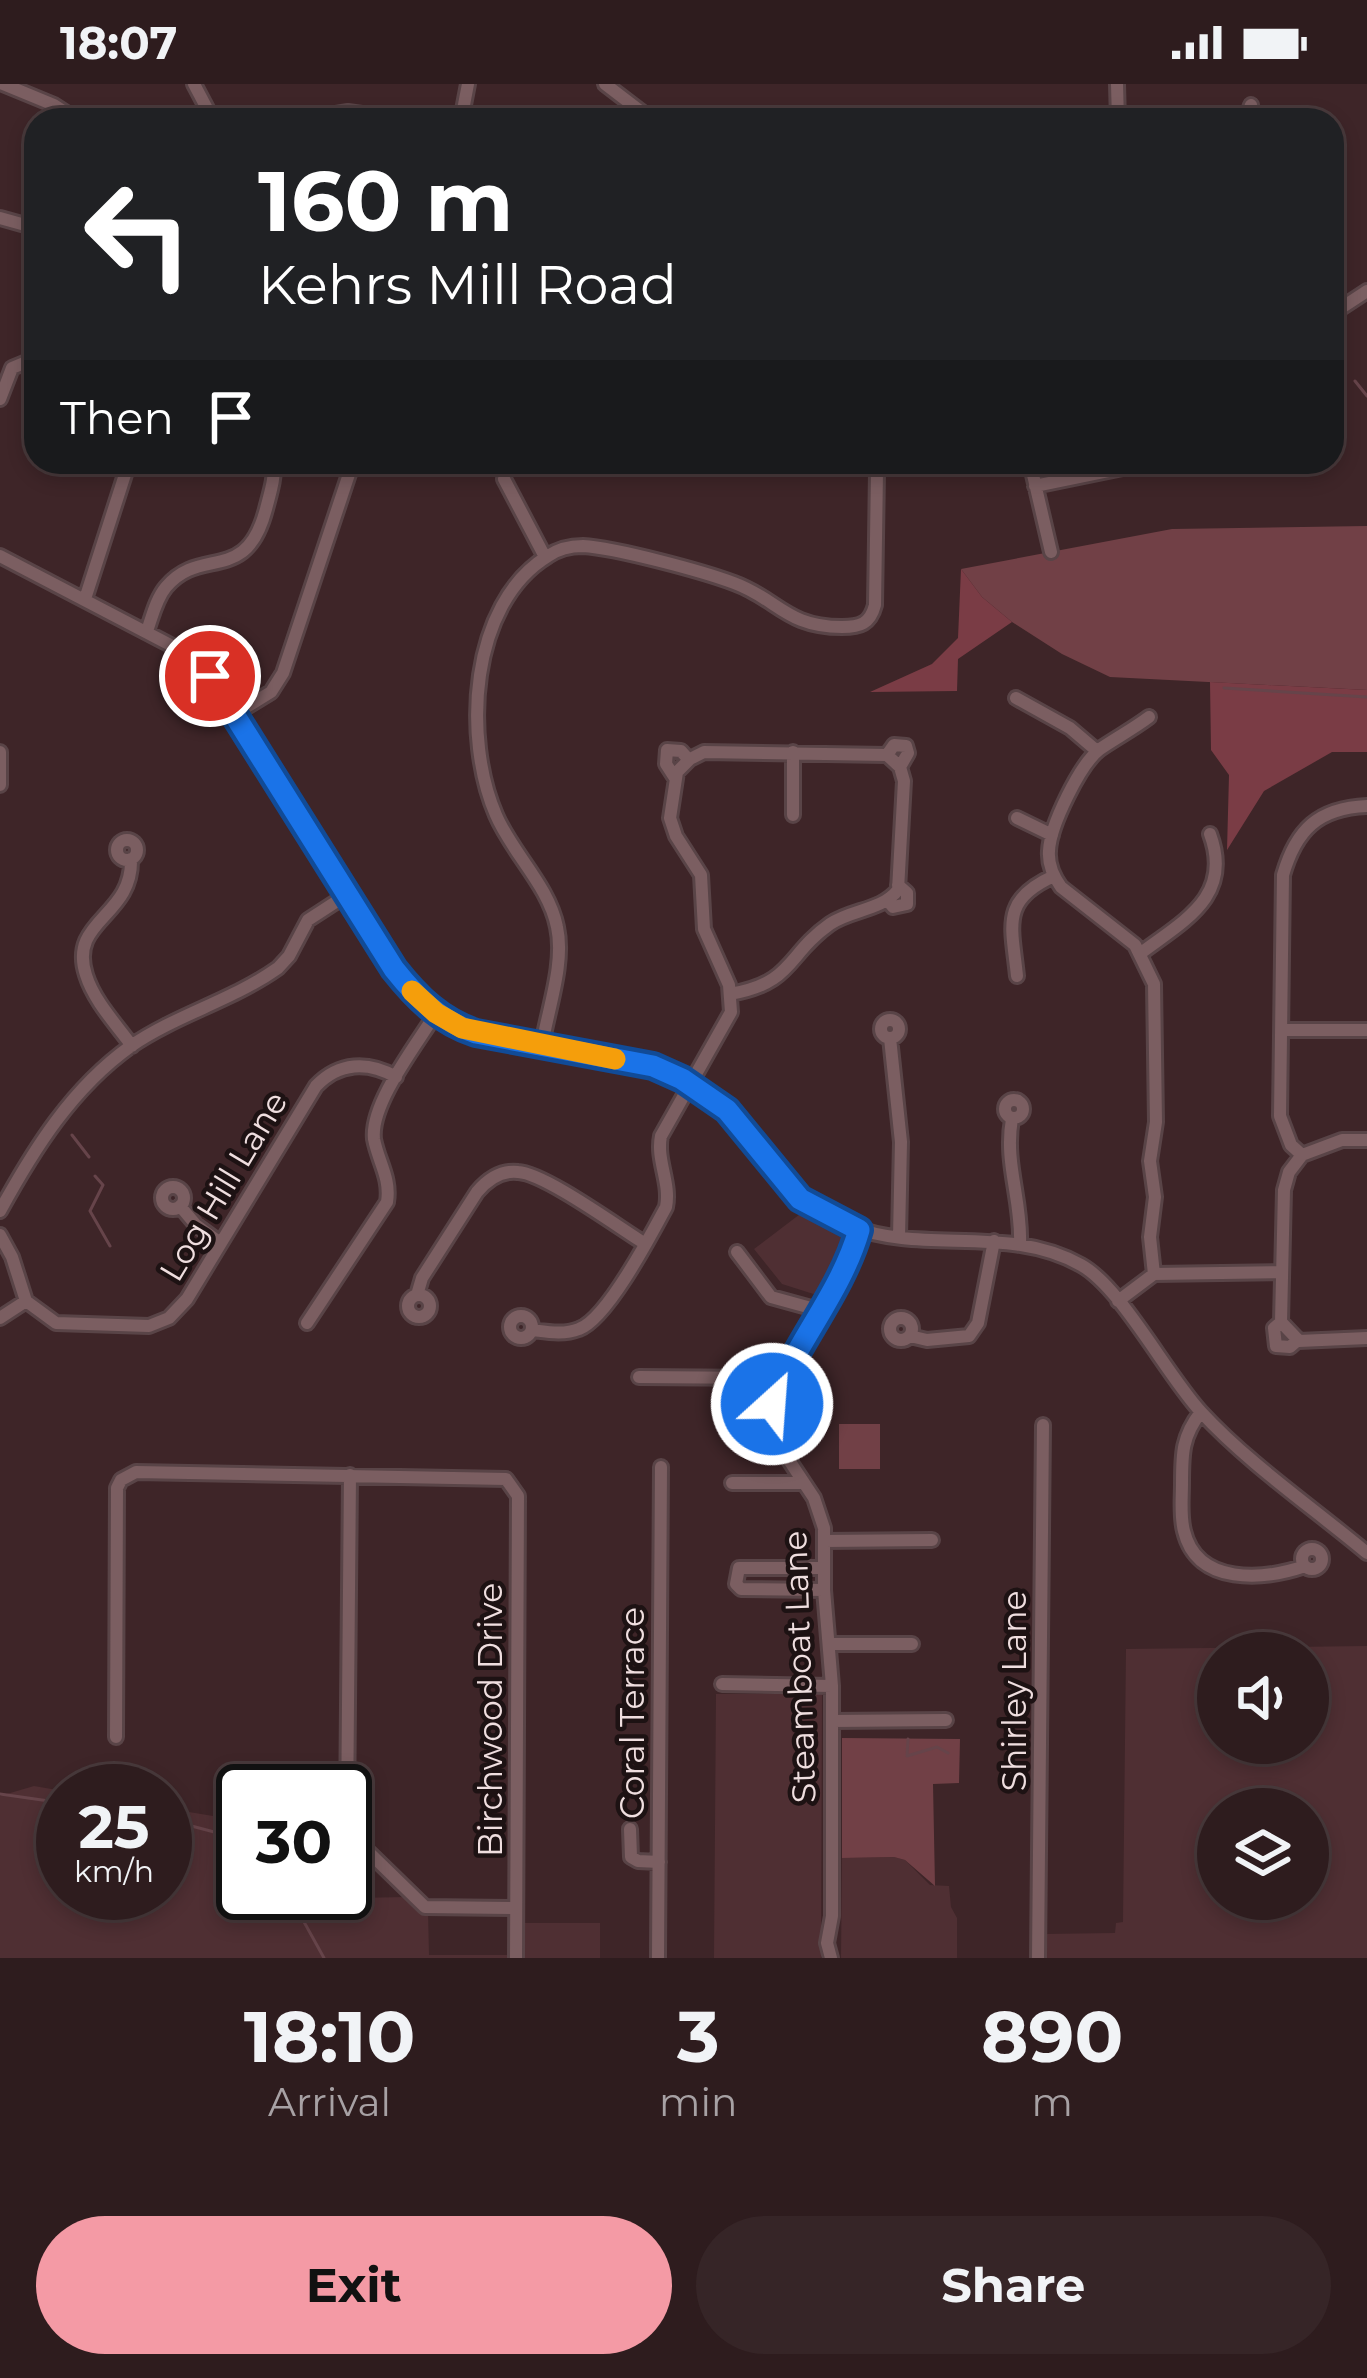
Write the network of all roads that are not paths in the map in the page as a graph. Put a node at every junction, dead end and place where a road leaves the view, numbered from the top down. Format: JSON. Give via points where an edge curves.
{"nodes":[{"id":1,"x":2,"y":84,"type":"edge"},
{"id":2,"x":605,"y":84,"type":"edge"},
{"id":3,"x":1251,"y":105,"type":"dead end"},
{"id":4,"x":59,"y":108,"type":"edge"},
{"id":5,"x":636,"y":108,"type":"edge"},
{"id":6,"x":1250,"y":108,"type":"edge"},
{"id":7,"x":24,"y":363,"type":"edge"},
{"id":8,"x":0,"y":398,"type":"edge"},
{"id":9,"x":125,"y":474,"type":"edge"},
{"id":10,"x":275,"y":474,"type":"edge"},
{"id":11,"x":349,"y":474,"type":"edge"},
{"id":12,"x":877,"y":474,"type":"edge"},
{"id":13,"x":1032,"y":474,"type":"edge"},
{"id":14,"x":1094,"y":474,"type":"edge"},
{"id":15,"x":504,"y":479,"type":"dead end"},
{"id":16,"x":1035,"y":486,"type":"junction"},
{"id":17,"x":1051,"y":552,"type":"dead end"},
{"id":18,"x":0,"y":556,"type":"edge"},
{"id":19,"x":545,"y":557,"type":"junction"},
{"id":20,"x":85,"y":599,"type":"junction"},
{"id":21,"x":147,"y":631,"type":"junction"},
{"id":22,"x":1016,"y":698,"type":"dead end"},
{"id":23,"x":235,"y":714,"type":"junction"},
{"id":24,"x":1149,"y":718,"type":"dead end"},
{"id":25,"x":1097,"y":751,"type":"junction"},
{"id":26,"x":0,"y":752,"type":"edge"},
{"id":27,"x":793,"y":752,"type":"junction"},
{"id":28,"x":689,"y":760,"type":"junction"},
{"id":29,"x":675,"y":778,"type":"junction"},
{"id":30,"x":0,"y":785,"type":"edge"},
{"id":31,"x":1367,"y":806,"type":"edge"},
{"id":32,"x":793,"y":815,"type":"dead end"},
{"id":33,"x":1017,"y":818,"type":"dead end"},
{"id":34,"x":1210,"y":834,"type":"dead end"},
{"id":35,"x":1052,"y":835,"type":"junction"},
{"id":36,"x":131,"y":859,"type":"dead end"},
{"id":37,"x":1054,"y":876,"type":"junction"},
{"id":38,"x":348,"y":894,"type":"junction"},
{"id":39,"x":1141,"y":953,"type":"junction"},
{"id":40,"x":1017,"y":976,"type":"dead end"},
{"id":41,"x":730,"y":994,"type":"junction"},
{"id":42,"x":436,"y":1013,"type":"junction"},
{"id":43,"x":1282,"y":1030,"type":"junction"},
{"id":44,"x":1367,"y":1030,"type":"edge"},
{"id":45,"x":890,"y":1037,"type":"dead end"},
{"id":46,"x":542,"y":1045,"type":"junction"},
{"id":47,"x":132,"y":1046,"type":"junction"},
{"id":48,"x":396,"y":1077,"type":"junction"},
{"id":49,"x":691,"y":1083,"type":"junction"},
{"id":50,"x":1012,"y":1119,"type":"dead end"},
{"id":51,"x":1367,"y":1140,"type":"edge"},
{"id":52,"x":1302,"y":1155,"type":"junction"},
{"id":53,"x":1,"y":1207,"type":"edge"},
{"id":54,"x":180,"y":1207,"type":"dead end"},
{"id":55,"x":859,"y":1230,"type":"junction"},
{"id":56,"x":0,"y":1235,"type":"edge"},
{"id":57,"x":899,"y":1237,"type":"junction"},
{"id":58,"x":994,"y":1241,"type":"junction"},
{"id":59,"x":219,"y":1242,"type":"junction"},
{"id":60,"x":644,"y":1243,"type":"junction"},
{"id":61,"x":1020,"y":1244,"type":"junction"},
{"id":62,"x":737,"y":1252,"type":"dead end"},
{"id":63,"x":1280,"y":1273,"type":"junction"},
{"id":64,"x":1154,"y":1274,"type":"junction"},
{"id":65,"x":417,"y":1295,"type":"dead end"},
{"id":66,"x":26,"y":1301,"type":"junction"},
{"id":67,"x":1118,"y":1301,"type":"junction"},
{"id":68,"x":822,"y":1311,"type":"junction"},
{"id":69,"x":0,"y":1322,"type":"edge"},
{"id":70,"x":307,"y":1323,"type":"dead end"},
{"id":71,"x":532,"y":1330,"type":"dead end"},
{"id":72,"x":910,"y":1336,"type":"dead end"},
{"id":73,"x":1367,"y":1338,"type":"edge"},
{"id":74,"x":639,"y":1377,"type":"dead end"},
{"id":75,"x":781,"y":1378,"type":"junction"},
{"id":76,"x":1201,"y":1412,"type":"junction"},
{"id":77,"x":1042,"y":1425,"type":"dead end"},
{"id":78,"x":661,"y":1467,"type":"dead end"},
{"id":79,"x":350,"y":1475,"type":"junction"},
{"id":80,"x":732,"y":1483,"type":"dead end"},
{"id":81,"x":804,"y":1483,"type":"junction"},
{"id":82,"x":932,"y":1540,"type":"dead end"},
{"id":83,"x":824,"y":1541,"type":"junction"},
{"id":84,"x":1367,"y":1553,"type":"edge"},
{"id":85,"x":1305,"y":1566,"type":"dead end"},
{"id":86,"x":824,"y":1568,"type":"junction"},
{"id":87,"x":824,"y":1590,"type":"junction"},
{"id":88,"x":829,"y":1644,"type":"junction"},
{"id":89,"x":912,"y":1644,"type":"dead end"},
{"id":90,"x":722,"y":1684,"type":"dead end"},
{"id":91,"x":832,"y":1686,"type":"junction"},
{"id":92,"x":946,"y":1720,"type":"dead end"},
{"id":93,"x":832,"y":1721,"type":"junction"},
{"id":94,"x":116,"y":1737,"type":"dead end"},
{"id":95,"x":631,"y":1829,"type":"dead end"},
{"id":96,"x":658,"y":1862,"type":"junction"},
{"id":97,"x":517,"y":1908,"type":"junction"},
{"id":98,"x":516,"y":1958,"type":"edge"},
{"id":99,"x":658,"y":1958,"type":"edge"},
{"id":100,"x":832,"y":1958,"type":"edge"},
{"id":101,"x":1038,"y":1958,"type":"edge"}],
"edges":[{"from":1,"to":4,"type":"street"},
{"from":2,"to":5,"type":"street"},
{"from":3,"to":6,"type":"street"},
{"from":7,"to":8,"type":"street","via":[[12,368]]},
{"from":9,"to":20,"type":"street"},
{"from":10,"to":21,"type":"street","via":[[255,540],[236,557],[166,586]]},
{"from":11,"to":23,"type":"street","via":[[283,673],[271,692]]},
{"from":12,"to":19,"type":"street","via":[[875,605],[859,627],[810,625],[731,582],[594,548]]},
{"from":13,"to":16,"type":"street"},
{"from":14,"to":16,"type":"street"},
{"from":15,"to":19,"type":"street"},
{"from":16,"to":17,"type":"street"},
{"from":18,"to":20,"type":"street"},
{"from":19,"to":46,"type":"street","via":[[500,612],[476,713],[485,788],[557,926]]},
{"from":20,"to":21,"type":"street"},
{"from":21,"to":23,"type":"street","via":[[200,665]]},
{"from":22,"to":25,"type":"street"},
{"from":23,"to":38,"type":"street"},
{"from":24,"to":25,"type":"street"},
{"from":25,"to":35,"type":"street"},
{"from":26,"to":30,"type":"street"},
{"from":27,"to":28,"type":"street","via":[[704,752]]},
{"from":27,"to":32,"type":"street"},
{"from":27,"to":41,"type":"street","via":[[894,761],[904,781],[898,885],[888,901],[831,923],[770,983]]},
{"from":28,"to":29,"type":"street"},
{"from":28,"to":29,"type":"street","via":[[667,750]]},
{"from":29,"to":41,"type":"street","via":[[672,826],[701,875],[704,929]]},
{"from":31,"to":43,"type":"street","via":[[1322,816],[1291,848],[1283,875]]},
{"from":33,"to":35,"type":"street"},
{"from":34,"to":39,"type":"street","via":[[1218,857],[1214,884],[1193,913]]},
{"from":35,"to":37,"type":"street"},
{"from":36,"to":47,"type":"street","via":[[129,888],[93,927],[83,955],[91,987]]},
{"from":37,"to":39,"type":"street"},
{"from":37,"to":40,"type":"street","via":[[1027,890],[1013,910]]},
{"from":38,"to":42,"type":"street","via":[[394,969]]},
{"from":38,"to":47,"type":"street","via":[[308,920],[278,968]]},
{"from":39,"to":64,"type":"street","via":[[1156,997]]},
{"from":41,"to":49,"type":"street","via":[[728,1023]]},
{"from":42,"to":46,"type":"street","via":[[476,1033]]},
{"from":42,"to":48,"type":"street"},
{"from":43,"to":44,"type":"street"},
{"from":43,"to":52,"type":"street","via":[[1280,1116]]},
{"from":45,"to":57,"type":"street","via":[[901,1142]]},
{"from":46,"to":49,"type":"street","via":[[653,1066]]},
{"from":47,"to":53,"type":"street","via":[[51,1125]]},
{"from":48,"to":59,"type":"street","name":"Log Hill Lane","via":[[362,1065],[326,1076]]},
{"from":48,"to":70,"type":"street","via":[[374,1128],[387,1202]]},
{"from":49,"to":55,"type":"street","via":[[727,1110],[800,1199]]},
{"from":49,"to":60,"type":"street","via":[[661,1136],[668,1201]]},
{"from":50,"to":61,"type":"street","via":[[1008,1161],[1022,1214]]},
{"from":51,"to":52,"type":"street"},
{"from":52,"to":63,"type":"street","via":[[1284,1190]]},
{"from":54,"to":59,"type":"street"},
{"from":55,"to":57,"type":"street"},
{"from":55,"to":68,"type":"street","name":"Steamboat Lane"},
{"from":56,"to":66,"type":"street"},
{"from":57,"to":58,"type":"street"},
{"from":58,"to":61,"type":"street"},
{"from":58,"to":72,"type":"street","via":[[970,1336]]},
{"from":59,"to":66,"type":"street","name":"Log Hill Lane","via":[[187,1299],[160,1324],[56,1323]]},
{"from":60,"to":65,"type":"street","via":[[531,1174],[504,1173],[477,1192]]},
{"from":60,"to":71,"type":"street","via":[[593,1321],[571,1332]]},
{"from":61,"to":67,"type":"street","via":[[1085,1267]]},
{"from":62,"to":68,"type":"street","via":[[771,1297]]},
{"from":63,"to":64,"type":"street"},
{"from":63,"to":73,"type":"street","via":[[1288,1331]]},
{"from":64,"to":67,"type":"street"},
{"from":66,"to":69,"type":"street"},
{"from":67,"to":76,"type":"street"},
{"from":68,"to":75,"type":"street","name":"Steamboat Lane"},
{"from":74,"to":75,"type":"street"},
{"from":75,"to":81,"type":"street","name":"Steamboat Lane","via":[[770,1423]]},
{"from":76,"to":84,"type":"street"},
{"from":76,"to":85,"type":"street","via":[[1183,1454],[1183,1528],[1193,1552],[1233,1575]]},
{"from":77,"to":101,"type":"street","name":"Shirley Lane"},
{"from":78,"to":96,"type":"street","name":"Coral Terrace"},
{"from":79,"to":94,"type":"street","via":[[136,1472],[121,1480]]},
{"from":79,"to":97,"type":"street","via":[[352,1837],[425,1907]]},
{"from":79,"to":97,"type":"street","name":"Birchwood Drive","via":[[500,1476],[518,1496]]},
{"from":80,"to":81,"type":"street"},
{"from":81,"to":83,"type":"street","name":"Steamboat Lane"},
{"from":82,"to":83,"type":"street"},
{"from":83,"to":86,"type":"street","name":"Steamboat Lane"},
{"from":86,"to":87,"type":"street","name":"Steamboat Lane"},
{"from":86,"to":87,"type":"street","via":[[739,1568],[736,1584]]},
{"from":87,"to":88,"type":"street","name":"Steamboat Lane"},
{"from":88,"to":89,"type":"street"},
{"from":88,"to":91,"type":"street","name":"Steamboat Lane"},
{"from":90,"to":91,"type":"street"},
{"from":91,"to":93,"type":"street","name":"Steamboat Lane"},
{"from":92,"to":93,"type":"street"},
{"from":93,"to":100,"type":"street","name":"Steamboat Lane"},
{"from":95,"to":96,"type":"street","via":[[632,1857]]},
{"from":96,"to":99,"type":"street","name":"Coral Terrace"},
{"from":97,"to":98,"type":"street","name":"Birchwood Drive"}]}
